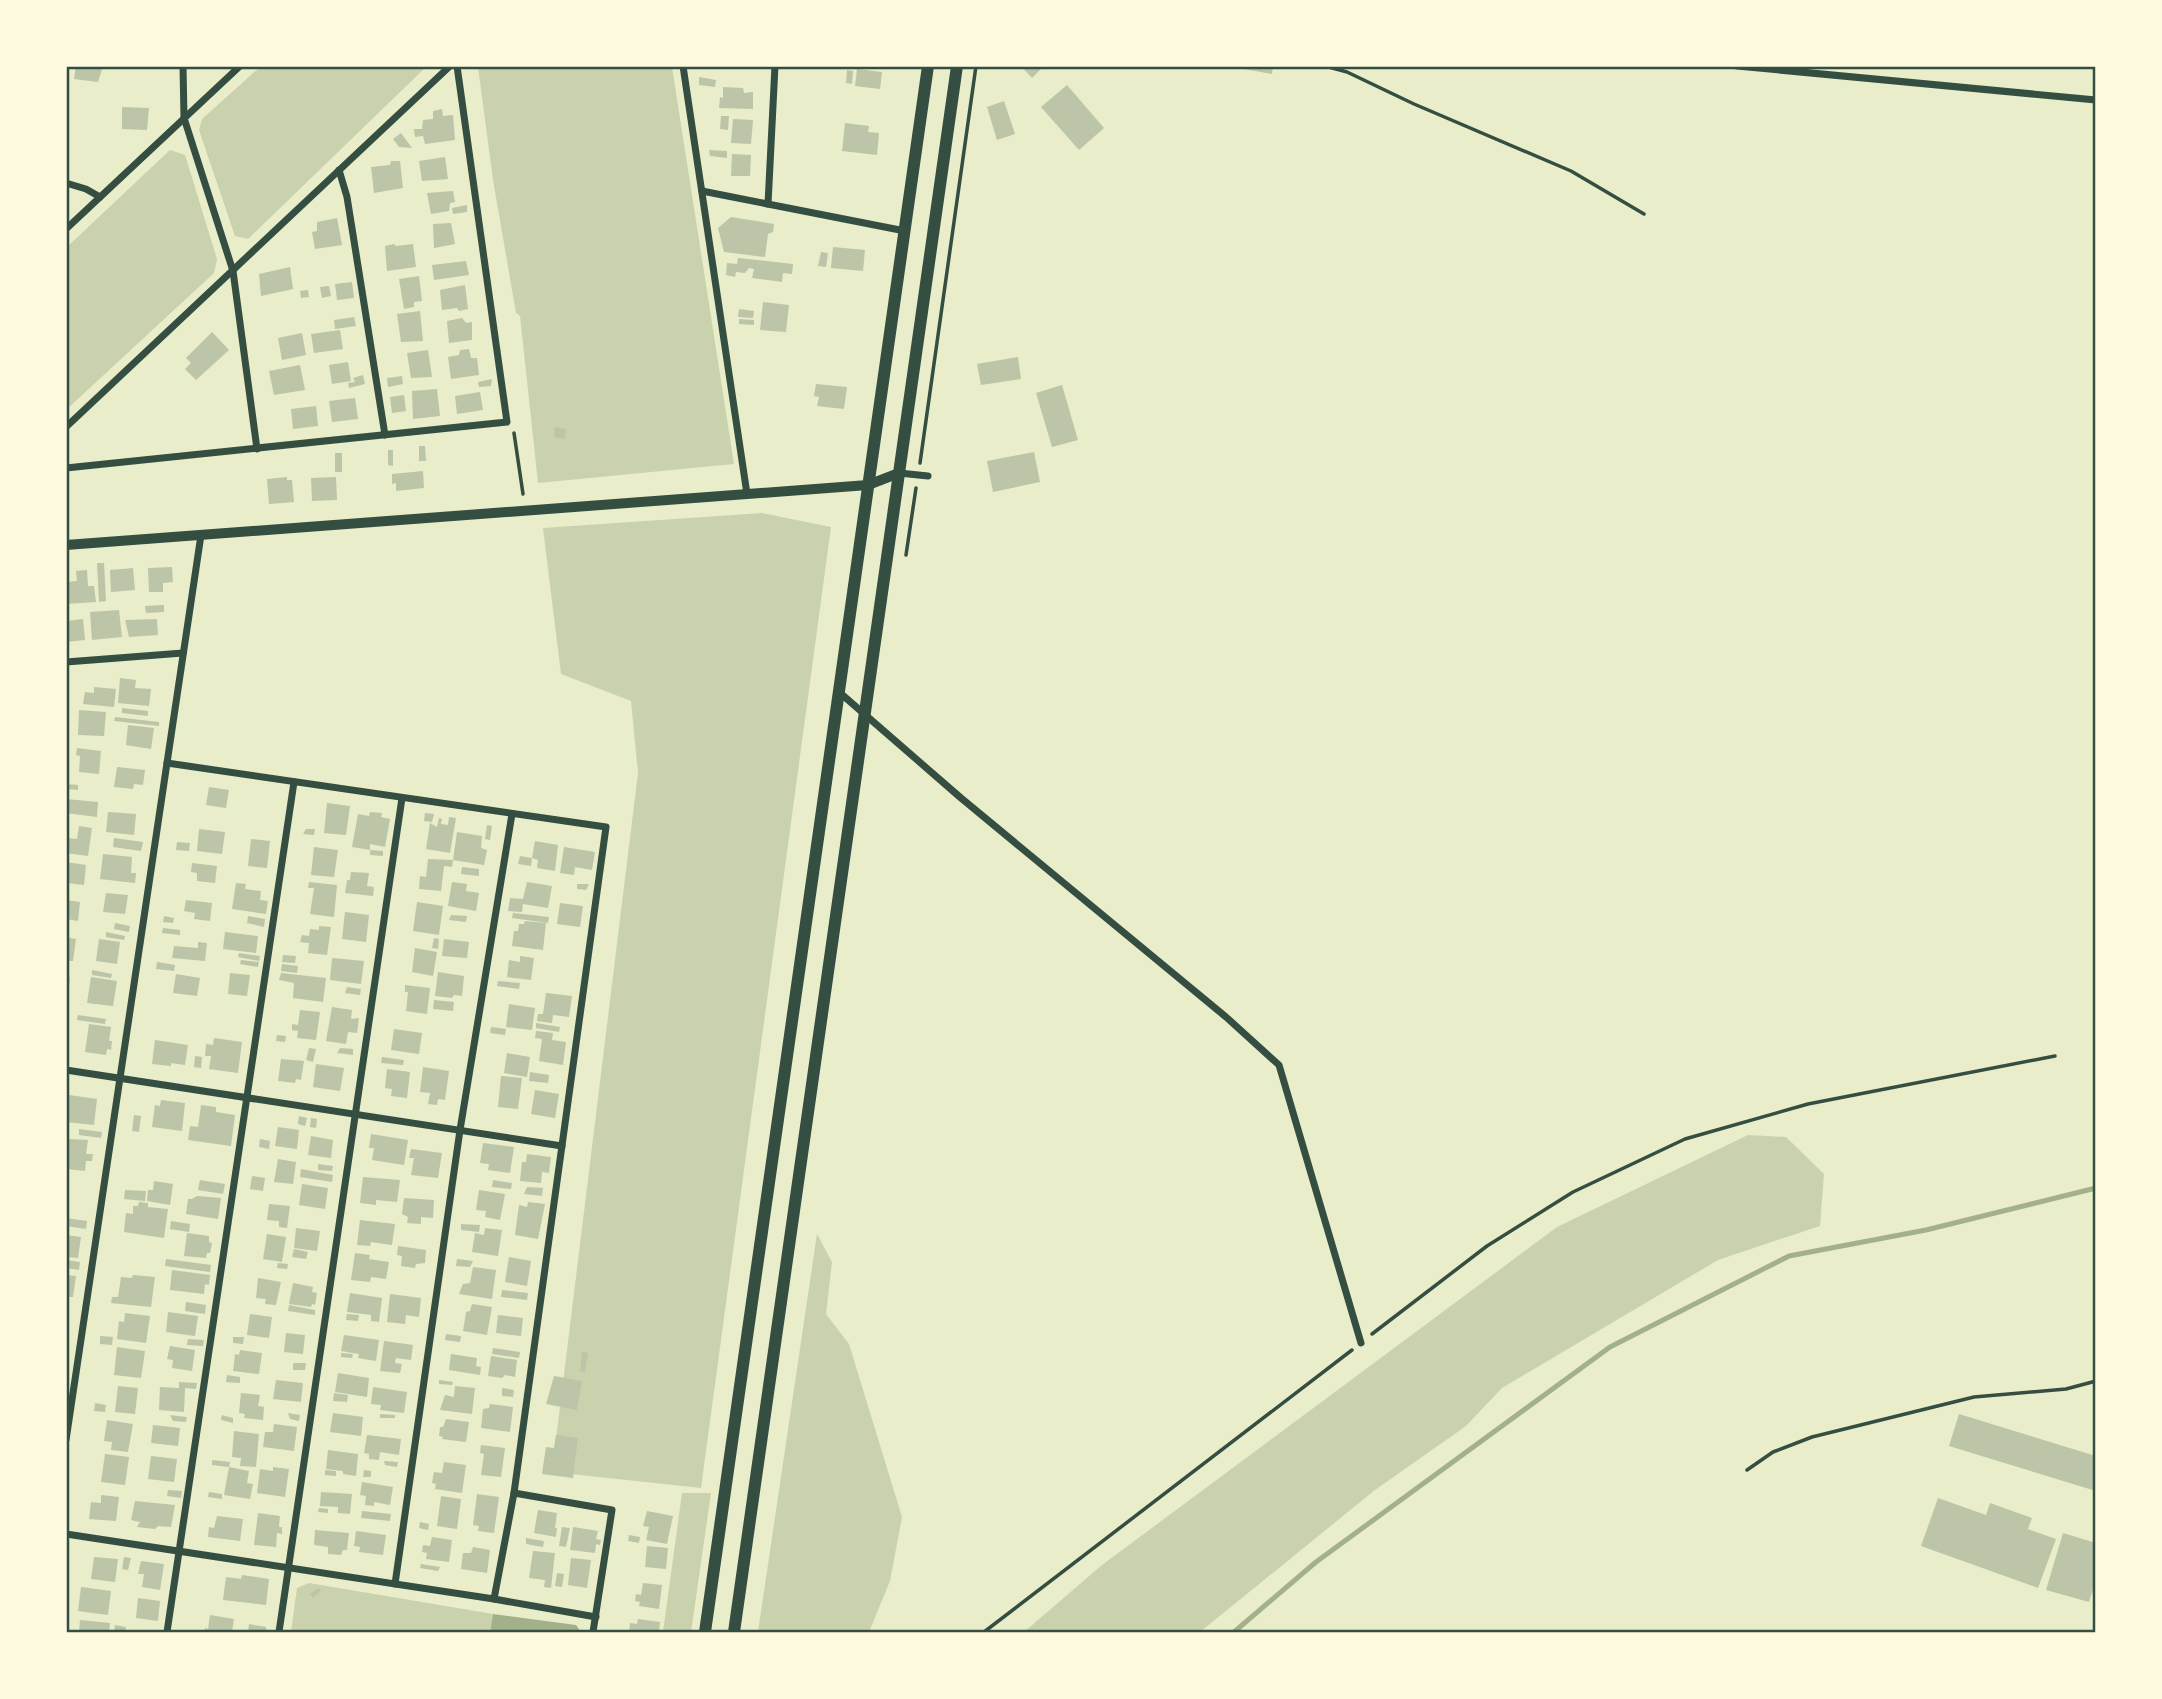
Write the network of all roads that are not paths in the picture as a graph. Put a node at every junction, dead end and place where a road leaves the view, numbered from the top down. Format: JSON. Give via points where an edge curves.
{"nodes":[{"id":1,"x":183,"y":66,"type":"edge"},
{"id":2,"x":240,"y":66,"type":"edge"},
{"id":3,"x":450,"y":66,"type":"edge"},
{"id":4,"x":457,"y":66,"type":"edge"},
{"id":5,"x":683,"y":66,"type":"edge"},
{"id":6,"x":775,"y":66,"type":"edge"},
{"id":7,"x":928,"y":66,"type":"edge"},
{"id":8,"x":957,"y":66,"type":"edge"},
{"id":9,"x":1325,"y":66,"type":"edge"},
{"id":10,"x":1737,"y":66,"type":"edge"},
{"id":11,"x":2095,"y":100,"type":"edge"},
{"id":12,"x":184,"y":118,"type":"junction"},
{"id":13,"x":339,"y":170,"type":"junction"},
{"id":14,"x":66,"y":183,"type":"edge"},
{"id":15,"x":702,"y":191,"type":"junction"},
{"id":16,"x":100,"y":197,"type":"junction"},
{"id":17,"x":768,"y":204,"type":"junction"},
{"id":18,"x":1644,"y":214,"type":"dead end"},
{"id":19,"x":66,"y":229,"type":"edge"},
{"id":20,"x":905,"y":231,"type":"junction"},
{"id":21,"x":233,"y":271,"type":"junction"},
{"id":22,"x":66,"y":427,"type":"edge"},
{"id":23,"x":385,"y":435,"type":"junction"},
{"id":24,"x":257,"y":449,"type":"junction"},
{"id":25,"x":66,"y":468,"type":"edge"},
{"id":26,"x":899,"y":473,"type":"junction"},
{"id":27,"x":928,"y":476,"type":"dead end"},
{"id":28,"x":868,"y":485,"type":"junction"},
{"id":29,"x":747,"y":494,"type":"junction"},
{"id":30,"x":201,"y":535,"type":"junction"},
{"id":31,"x":66,"y":545,"type":"edge"},
{"id":32,"x":183,"y":653,"type":"junction"},
{"id":33,"x":66,"y":662,"type":"edge"},
{"id":34,"x":839,"y":692,"type":"junction"},
{"id":35,"x":865,"y":716,"type":"junction"},
{"id":36,"x":167,"y":764,"type":"junction"},
{"id":37,"x":294,"y":782,"type":"junction"},
{"id":38,"x":402,"y":798,"type":"junction"},
{"id":39,"x":512,"y":814,"type":"junction"},
{"id":40,"x":66,"y":1070,"type":"edge"},
{"id":41,"x":120,"y":1078,"type":"junction"},
{"id":42,"x":247,"y":1098,"type":"junction"},
{"id":43,"x":357,"y":1114,"type":"junction"},
{"id":44,"x":460,"y":1130,"type":"junction"},
{"id":45,"x":562,"y":1146,"type":"junction"},
{"id":46,"x":1361,"y":1343,"type":"road end"},
{"id":47,"x":66,"y":1440,"type":"edge"},
{"id":48,"x":513,"y":1493,"type":"junction"},
{"id":49,"x":66,"y":1534,"type":"edge"},
{"id":50,"x":179,"y":1551,"type":"junction"},
{"id":51,"x":288,"y":1568,"type":"junction"},
{"id":52,"x":395,"y":1584,"type":"junction"},
{"id":53,"x":494,"y":1599,"type":"junction"},
{"id":54,"x":596,"y":1616,"type":"junction"},
{"id":55,"x":167,"y":1633,"type":"edge"},
{"id":56,"x":279,"y":1633,"type":"edge"},
{"id":57,"x":593,"y":1633,"type":"edge"},
{"id":58,"x":705,"y":1633,"type":"edge"},
{"id":59,"x":734,"y":1633,"type":"edge"}],
"edges":[{"from":1,"to":12,"type":"street"},
{"from":2,"to":12,"type":"street"},
{"from":3,"to":13,"type":"street"},
{"from":4,"to":23,"type":"street","via":[[506,422]]},
{"from":5,"to":15,"type":"street"},
{"from":6,"to":17,"type":"street"},
{"from":7,"to":20,"type":"main road"},
{"from":8,"to":26,"type":"main road"},
{"from":9,"to":18,"type":"lane","via":[[1571,171]]},
{"from":10,"to":11,"type":"street"},
{"from":12,"to":16,"type":"street"},
{"from":12,"to":21,"type":"street"},
{"from":13,"to":21,"type":"street"},
{"from":13,"to":23,"type":"street"},
{"from":14,"to":16,"type":"street"},
{"from":15,"to":17,"type":"street"},
{"from":15,"to":29,"type":"street"},
{"from":16,"to":19,"type":"street"},
{"from":17,"to":20,"type":"street"},
{"from":20,"to":28,"type":"main road"},
{"from":21,"to":22,"type":"street"},
{"from":21,"to":24,"type":"street"},
{"from":23,"to":24,"type":"street"},
{"from":24,"to":25,"type":"street"},
{"from":26,"to":27,"type":"street"},
{"from":26,"to":28,"type":"street"},
{"from":26,"to":35,"type":"main road"},
{"from":28,"to":29,"type":"street"},
{"from":28,"to":34,"type":"main road"},
{"from":29,"to":30,"type":"street"},
{"from":30,"to":31,"type":"street"},
{"from":30,"to":32,"type":"street"},
{"from":32,"to":33,"type":"street"},
{"from":32,"to":36,"type":"street"},
{"from":34,"to":35,"type":"street"},
{"from":34,"to":58,"type":"main road"},
{"from":35,"to":46,"type":"street","via":[[1279,1065]]},
{"from":35,"to":59,"type":"main road"},
{"from":36,"to":37,"type":"street"},
{"from":36,"to":41,"type":"street"},
{"from":37,"to":38,"type":"street"},
{"from":37,"to":42,"type":"street"},
{"from":38,"to":39,"type":"street"},
{"from":38,"to":43,"type":"street"},
{"from":39,"to":44,"type":"street"},
{"from":39,"to":45,"type":"street","via":[[606,827]]},
{"from":40,"to":41,"type":"street"},
{"from":41,"to":42,"type":"street"},
{"from":41,"to":47,"type":"street"},
{"from":42,"to":43,"type":"street"},
{"from":42,"to":50,"type":"street"},
{"from":43,"to":44,"type":"street"},
{"from":43,"to":51,"type":"street"},
{"from":44,"to":45,"type":"street"},
{"from":44,"to":52,"type":"street"},
{"from":45,"to":48,"type":"street"},
{"from":48,"to":53,"type":"street"},
{"from":48,"to":54,"type":"street","via":[[612,1510]]},
{"from":49,"to":50,"type":"street"},
{"from":50,"to":51,"type":"street"},
{"from":50,"to":55,"type":"street"},
{"from":51,"to":52,"type":"street"},
{"from":51,"to":56,"type":"street"},
{"from":52,"to":53,"type":"street"},
{"from":53,"to":54,"type":"street"},
{"from":54,"to":57,"type":"street"}]}
